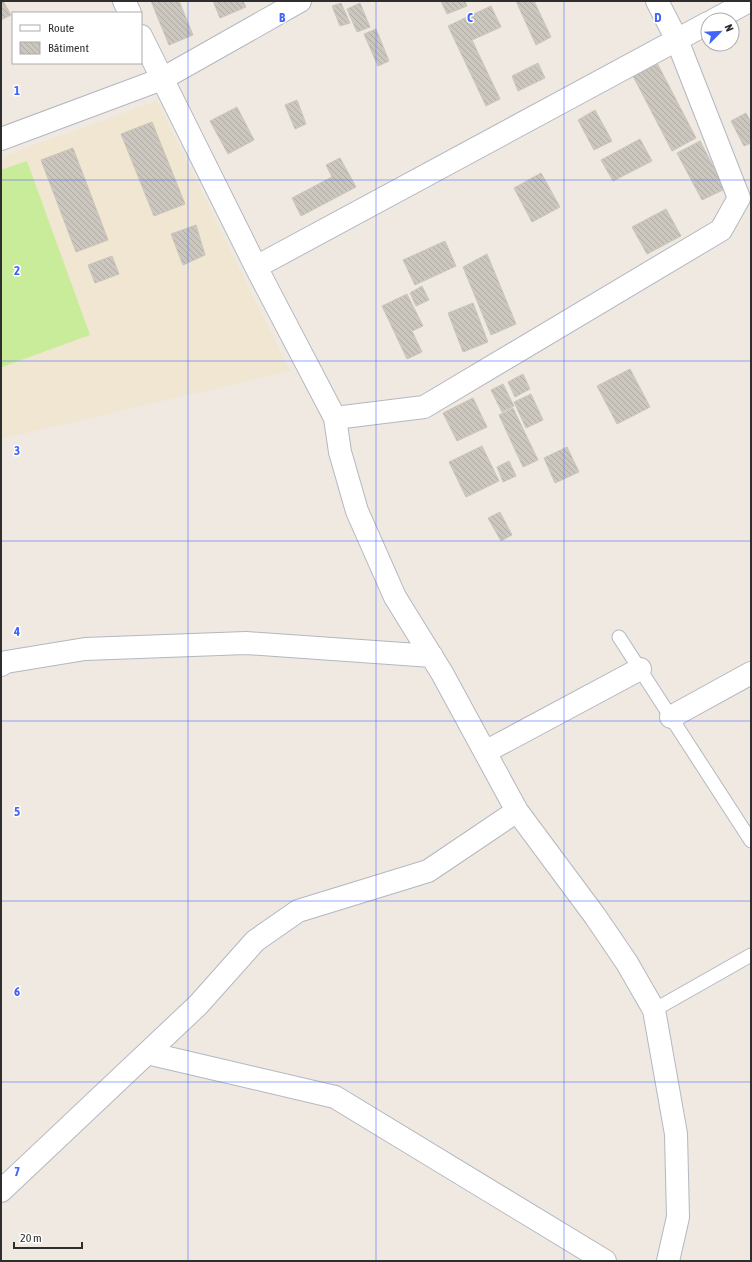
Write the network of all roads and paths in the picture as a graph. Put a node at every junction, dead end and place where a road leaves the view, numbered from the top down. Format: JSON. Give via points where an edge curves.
{"nodes":[{"id":1,"x":124,"y":1,"type":"edge"},
{"id":2,"x":300,"y":1,"type":"edge"},
{"id":3,"x":657,"y":1,"type":"edge"},
{"id":4,"x":749,"y":1,"type":"edge"},
{"id":5,"x":130,"y":12,"type":"edge"},
{"id":6,"x":729,"y":12,"type":"edge"},
{"id":7,"x":700,"y":27,"type":"edge"},
{"id":8,"x":142,"y":38,"type":"edge"},
{"id":9,"x":677,"y":40,"type":"junction"},
{"id":10,"x":162,"y":79,"type":"junction"},
{"id":11,"x":1,"y":139,"type":"edge"},
{"id":12,"x":256,"y":267,"type":"junction"},
{"id":13,"x":335,"y":418,"type":"junction"},
{"id":14,"x":620,"y":637,"type":"dead end"},
{"id":15,"x":432,"y":656,"type":"junction"},
{"id":16,"x":1,"y":665,"type":"edge"},
{"id":17,"x":640,"y":669,"type":"junction"},
{"id":18,"x":751,"y":673,"type":"edge"},
{"id":19,"x":671,"y":717,"type":"junction"},
{"id":20,"x":485,"y":752,"type":"junction"},
{"id":21,"x":517,"y":811,"type":"junction"},
{"id":22,"x":751,"y":841,"type":"edge"},
{"id":23,"x":751,"y":955,"type":"edge"},
{"id":24,"x":654,"y":1010,"type":"junction"},
{"id":25,"x":147,"y":1053,"type":"junction"},
{"id":26,"x":1,"y":1191,"type":"edge"},
{"id":27,"x":605,"y":1261,"type":"edge"},
{"id":28,"x":668,"y":1261,"type":"edge"}],
"edges":[{"from":1,"to":5,"type":"street"},
{"from":2,"to":10,"type":"street"},
{"from":3,"to":9,"type":"street"},
{"from":4,"to":6,"type":"street"},
{"from":7,"to":9,"type":"street"},
{"from":8,"to":10,"type":"street"},
{"from":9,"to":12,"type":"street"},
{"from":9,"to":13,"type":"street","via":[[739,198],[721,230],[424,407]]},
{"from":10,"to":11,"type":"street"},
{"from":10,"to":12,"type":"street"},
{"from":12,"to":13,"type":"street"},
{"from":13,"to":15,"type":"street","via":[[340,452],[357,511],[395,597]]},
{"from":14,"to":17,"type":"lane"},
{"from":15,"to":16,"type":"street","via":[[246,643],[85,649],[6,662]]},
{"from":15,"to":20,"type":"street"},
{"from":17,"to":19,"type":"lane"},
{"from":17,"to":20,"type":"street"},
{"from":18,"to":19,"type":"street"},
{"from":19,"to":22,"type":"lane"},
{"from":20,"to":21,"type":"street"},
{"from":21,"to":24,"type":"street","via":[[595,916]]},
{"from":21,"to":25,"type":"street","via":[[428,871],[298,911],[255,941],[198,1005]]},
{"from":23,"to":24,"type":"lane"},
{"from":24,"to":28,"type":"street","via":[[676,1134],[678,1217]]},
{"from":25,"to":26,"type":"street"},
{"from":25,"to":27,"type":"street","via":[[335,1097]]}]}
